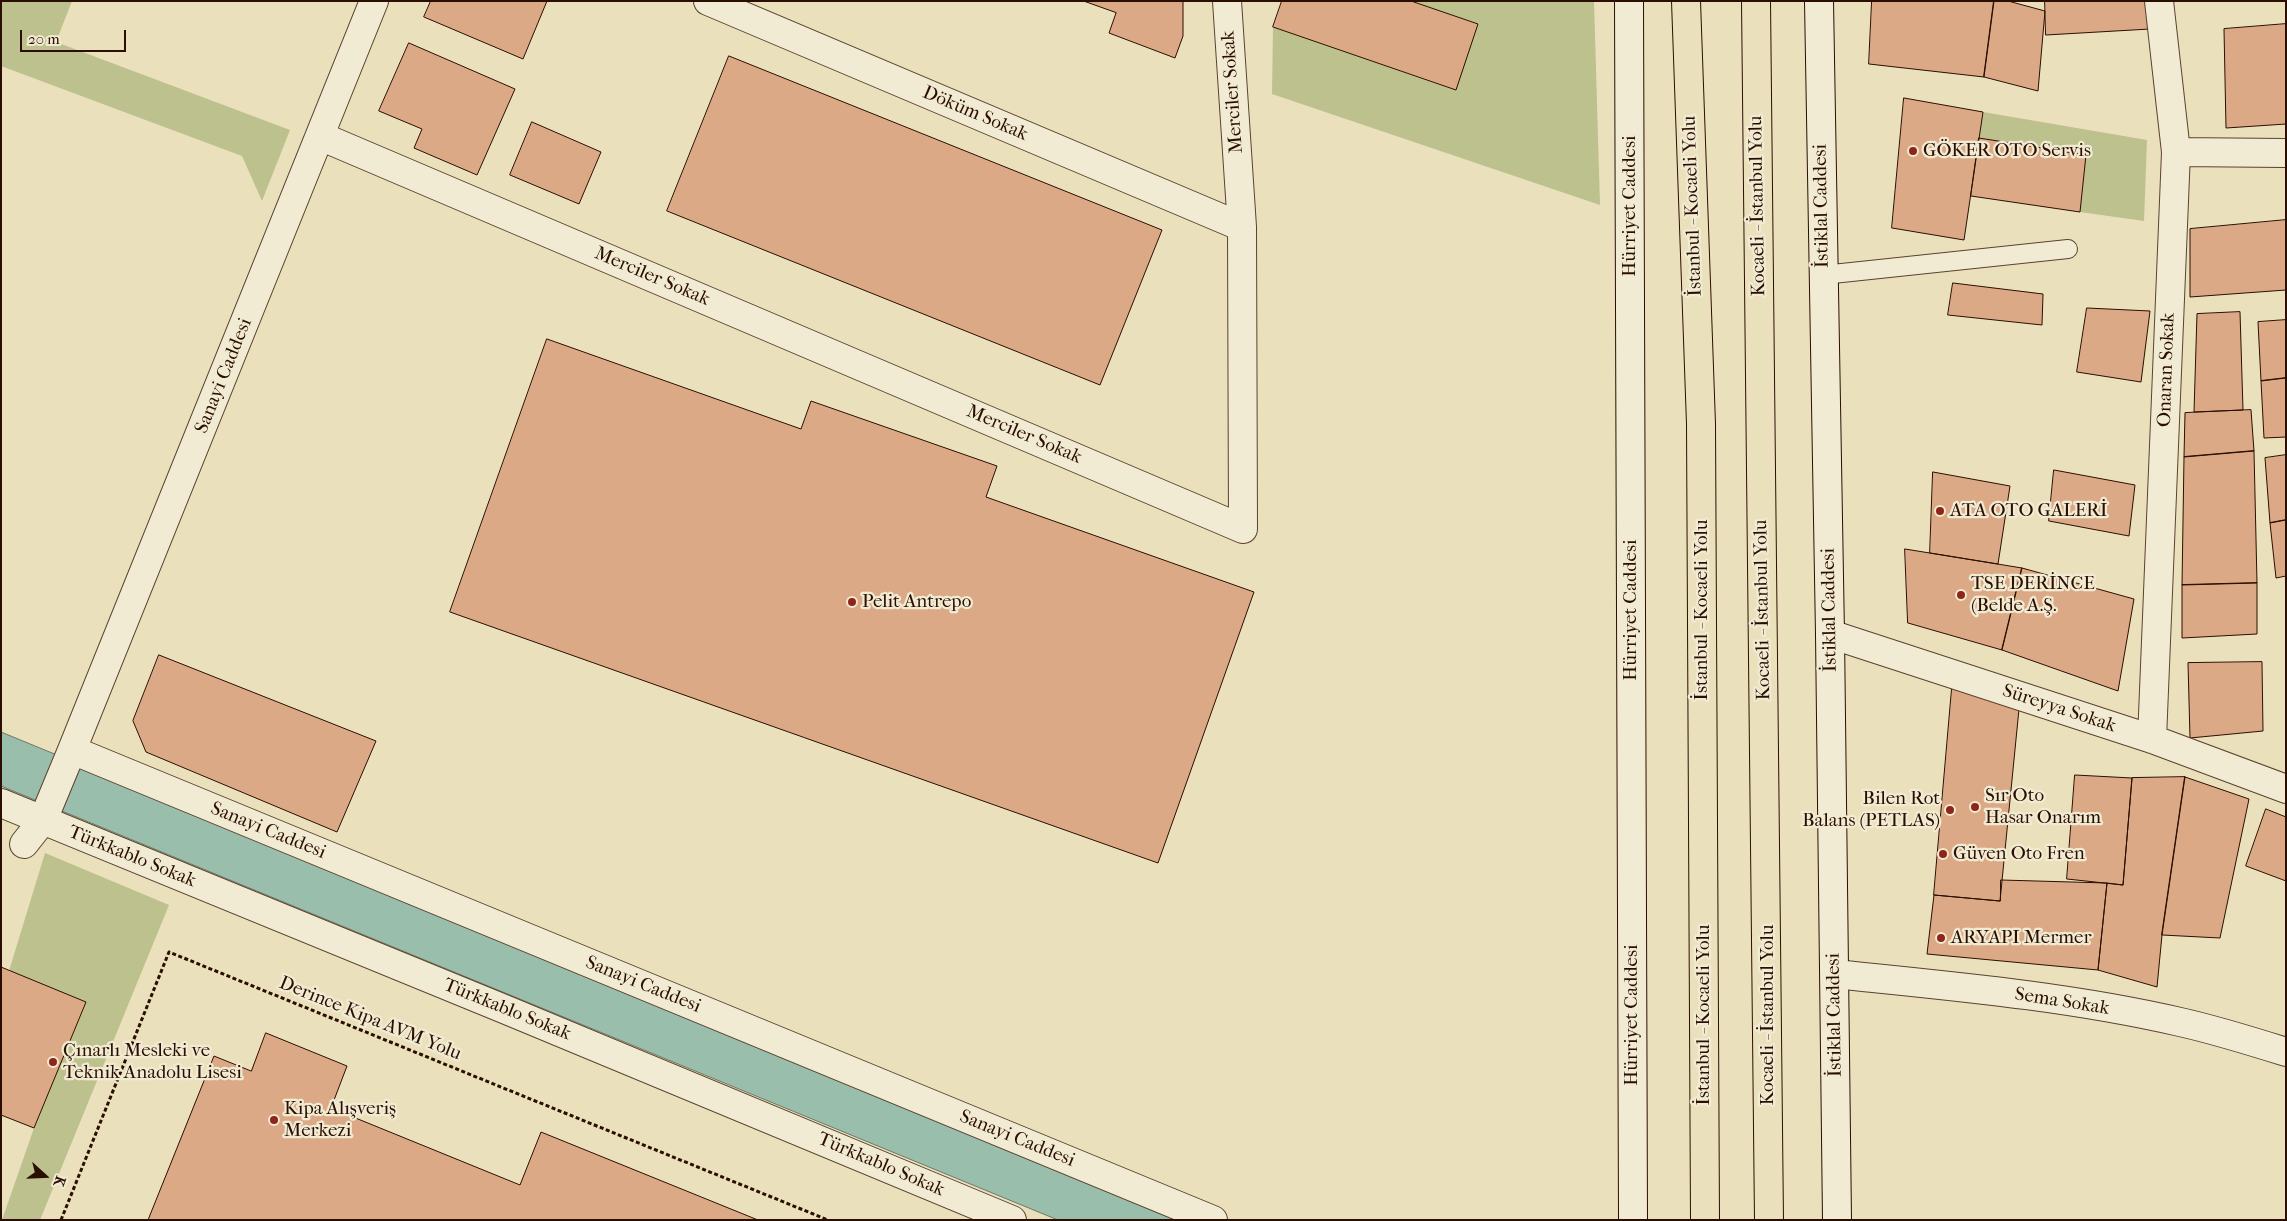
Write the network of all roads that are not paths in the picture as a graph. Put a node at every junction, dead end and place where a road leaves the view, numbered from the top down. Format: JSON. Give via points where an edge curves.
{"nodes":[{"id":1,"x":374,"y":1,"type":"edge"},
{"id":2,"x":708,"y":1,"type":"edge"},
{"id":3,"x":1228,"y":1,"type":"edge"},
{"id":4,"x":1629,"y":1,"type":"edge"},
{"id":5,"x":1686,"y":1,"type":"edge"},
{"id":6,"x":1756,"y":1,"type":"edge"},
{"id":7,"x":1819,"y":1,"type":"edge"},
{"id":8,"x":2160,"y":1,"type":"edge"},
{"id":9,"x":320,"y":136,"type":"junction"},
{"id":10,"x":2176,"y":152,"type":"junction"},
{"id":11,"x":2286,"y":153,"type":"edge"},
{"id":12,"x":1242,"y":227,"type":"junction"},
{"id":13,"x":2068,"y":250,"type":"dead end"},
{"id":14,"x":1823,"y":275,"type":"junction"},
{"id":15,"x":1830,"y":634,"type":"junction"},
{"id":16,"x":2152,"y":739,"type":"junction"},
{"id":17,"x":72,"y":750,"type":"junction"},
{"id":18,"x":2286,"y":789,"type":"edge"},
{"id":19,"x":1,"y":803,"type":"edge"},
{"id":20,"x":43,"y":820,"type":"junction"},
{"id":21,"x":24,"y":844,"type":"dead end"},
{"id":22,"x":1835,"y":974,"type":"junction"},
{"id":23,"x":2286,"y":1052,"type":"edge"},
{"id":24,"x":1012,"y":1220,"type":"edge"},
{"id":25,"x":1213,"y":1220,"type":"edge"},
{"id":26,"x":1633,"y":1220,"type":"edge"},
{"id":27,"x":1705,"y":1220,"type":"edge"},
{"id":28,"x":1769,"y":1220,"type":"edge"},
{"id":29,"x":1837,"y":1220,"type":"edge"}],
"edges":[{"from":1,"to":9,"type":"street","name":"Sanayi Caddesi"},
{"from":2,"to":12,"type":"street","name":"Döküm Sokak"},
{"from":3,"to":12,"type":"street","name":"Merciler Sokak"},
{"from":4,"to":26,"type":"street","name":"Hürriyet Caddesi"},
{"from":5,"to":27,"type":"highway","name":"İstanbul - Kocaeli Yolu","via":[[1701,424]]},
{"from":6,"to":28,"type":"highway","name":"Kocaeli - İstanbul Yolu"},
{"from":7,"to":14,"type":"street","name":"İstiklal Caddesi"},
{"from":8,"to":10,"type":"street","name":"Onaran Sokak"},
{"from":9,"to":12,"type":"street","name":"Merciler Sokak","via":[[1244,528]]},
{"from":9,"to":17,"type":"street","name":"Sanayi Caddesi"},
{"from":10,"to":11,"type":"street"},
{"from":10,"to":16,"type":"street","name":"Onaran Sokak"},
{"from":13,"to":14,"type":"lane"},
{"from":14,"to":15,"type":"street","name":"İstiklal Caddesi"},
{"from":15,"to":16,"type":"street","name":"Süreyya Sokak"},
{"from":15,"to":22,"type":"street","name":"İstiklal Caddesi"},
{"from":16,"to":18,"type":"street","name":"Süreyya Sokak"},
{"from":17,"to":20,"type":"street","name":"Sanayi Caddesi"},
{"from":17,"to":25,"type":"street","name":"Sanayi Caddesi"},
{"from":19,"to":20,"type":"street","name":"Türkkablo Sokak"},
{"from":20,"to":21,"type":"street","name":"Sanayi Caddesi"},
{"from":20,"to":24,"type":"street","name":"Türkkablo Sokak"},
{"from":22,"to":23,"type":"street","name":"Sema Sokak","via":[[2041,997],[2130,1012],[2180,1022]]},
{"from":22,"to":29,"type":"street","name":"İstiklal Caddesi"}]}
